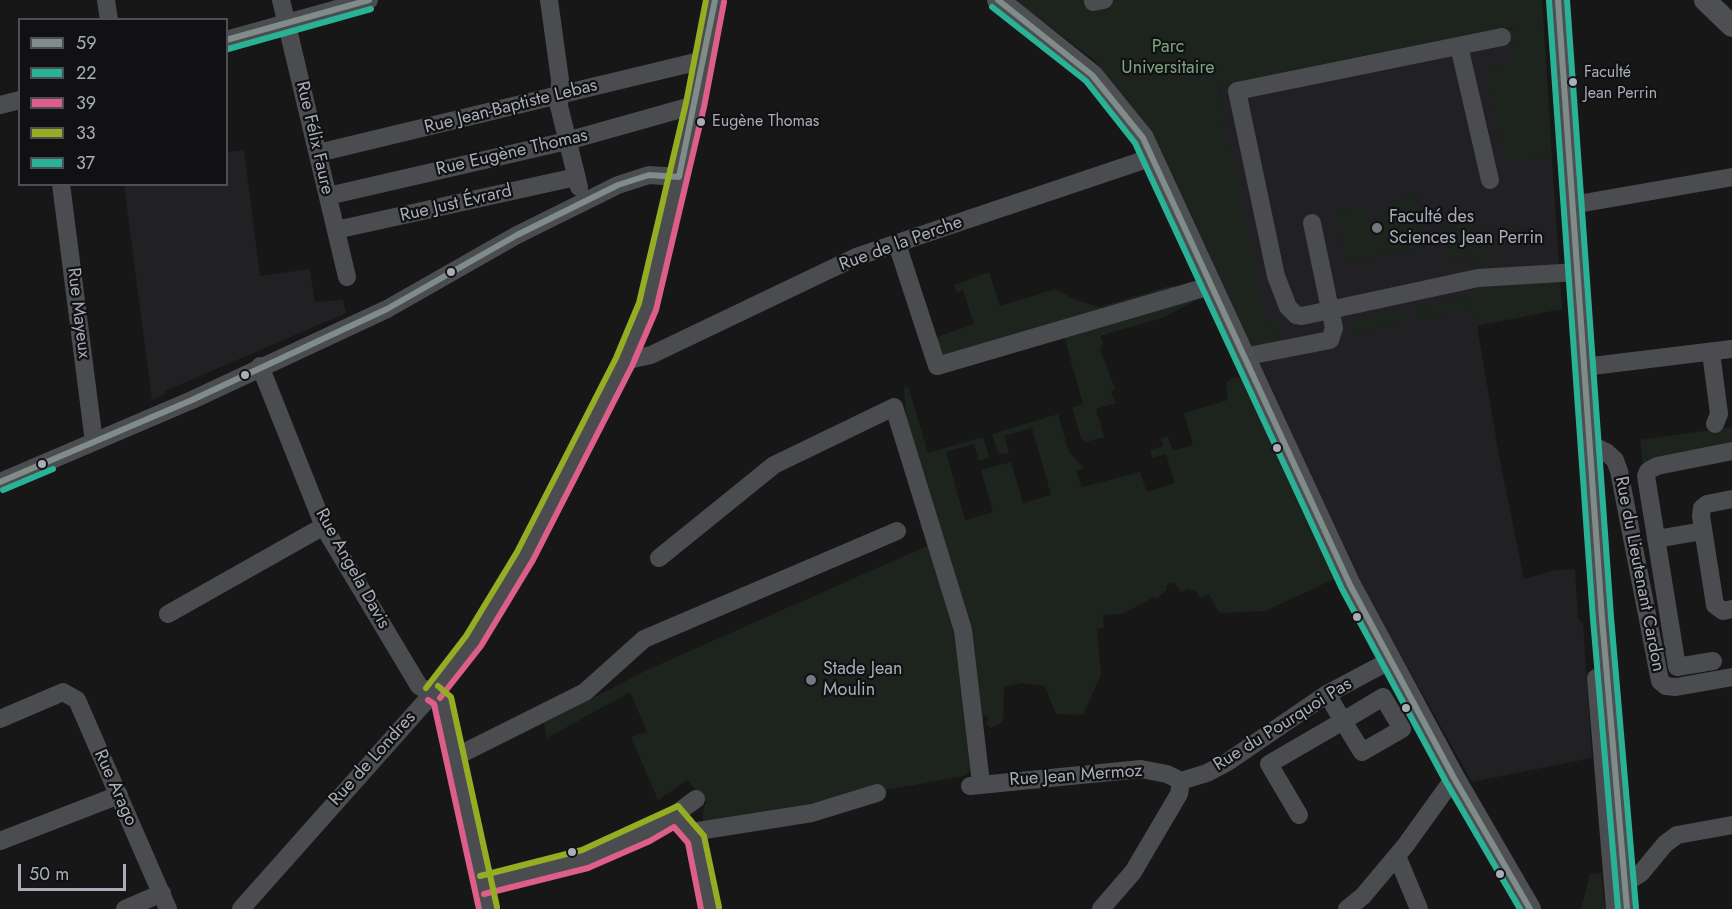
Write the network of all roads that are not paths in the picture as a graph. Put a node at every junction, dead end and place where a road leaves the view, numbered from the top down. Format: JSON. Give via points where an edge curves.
{"nodes":[{"id":1,"x":106,"y":0,"type":"edge"},
{"id":2,"x":281,"y":0,"type":"edge"},
{"id":3,"x":369,"y":0,"type":"edge"},
{"id":4,"x":549,"y":0,"type":"edge"},
{"id":5,"x":716,"y":0,"type":"edge"},
{"id":6,"x":1093,"y":0,"type":"edge"},
{"id":7,"x":1104,"y":0,"type":"edge"},
{"id":8,"x":1548,"y":0,"type":"edge"},
{"id":9,"x":1558,"y":0,"type":"edge"},
{"id":10,"x":1705,"y":0,"type":"edge"},
{"id":11,"x":1006,"y":2,"type":"edge"},
{"id":12,"x":109,"y":18,"type":"edge"},
{"id":13,"x":286,"y":23,"type":"junction"},
{"id":14,"x":1732,"y":26,"type":"edge"},
{"id":15,"x":1502,"y":37,"type":"dead end"},
{"id":16,"x":228,"y":39,"type":"edge"},
{"id":17,"x":1459,"y":46,"type":"junction"},
{"id":18,"x":704,"y":60,"type":"junction"},
{"id":19,"x":559,"y":95,"type":"junction"},
{"id":20,"x":18,"y":100,"type":"edge"},
{"id":21,"x":0,"y":105,"type":"edge"},
{"id":22,"x":695,"y":105,"type":"junction"},
{"id":23,"x":567,"y":141,"type":"junction"},
{"id":24,"x":318,"y":153,"type":"junction"},
{"id":25,"x":1153,"y":157,"type":"junction"},
{"id":26,"x":576,"y":177,"type":"junction"},
{"id":27,"x":679,"y":177,"type":"junction"},
{"id":28,"x":1732,"y":177,"type":"edge"},
{"id":29,"x":1490,"y":180,"type":"dead end"},
{"id":30,"x":61,"y":186,"type":"edge"},
{"id":31,"x":328,"y":196,"type":"junction"},
{"id":32,"x":584,"y":201,"type":"junction"},
{"id":33,"x":1572,"y":205,"type":"junction"},
{"id":34,"x":1312,"y":222,"type":"dead end"},
{"id":35,"x":336,"y":230,"type":"junction"},
{"id":36,"x":897,"y":244,"type":"junction"},
{"id":37,"x":1573,"y":272,"type":"junction"},
{"id":38,"x":347,"y":277,"type":"dead end"},
{"id":39,"x":1210,"y":286,"type":"junction"},
{"id":40,"x":1324,"y":311,"type":"junction"},
{"id":41,"x":1732,"y":349,"type":"edge"},
{"id":42,"x":1711,"y":352,"type":"junction"},
{"id":43,"x":1243,"y":357,"type":"junction"},
{"id":44,"x":624,"y":361,"type":"junction"},
{"id":45,"x":260,"y":366,"type":"junction"},
{"id":46,"x":1584,"y":367,"type":"junction"},
{"id":47,"x":1715,"y":424,"type":"dead end"},
{"id":48,"x":94,"y":442,"type":"junction"},
{"id":49,"x":1590,"y":444,"type":"junction"},
{"id":50,"x":1732,"y":451,"type":"edge"},
{"id":51,"x":0,"y":482,"type":"edge"},
{"id":52,"x":1732,"y":499,"type":"edge"},
{"id":53,"x":324,"y":526,"type":"junction"},
{"id":54,"x":897,"y":531,"type":"dead end"},
{"id":55,"x":1703,"y":531,"type":"junction"},
{"id":56,"x":1656,"y":539,"type":"junction"},
{"id":57,"x":659,"y":558,"type":"dead end"},
{"id":58,"x":1732,"y":609,"type":"edge"},
{"id":59,"x":168,"y":614,"type":"dead end"},
{"id":60,"x":1672,"y":637,"type":"junction"},
{"id":61,"x":1651,"y":640,"type":"junction"},
{"id":62,"x":1391,"y":660,"type":"junction"},
{"id":63,"x":1713,"y":661,"type":"dead end"},
{"id":64,"x":1732,"y":677,"type":"edge"},
{"id":65,"x":433,"y":693,"type":"junction"},
{"id":66,"x":1328,"y":694,"type":"junction"},
{"id":67,"x":0,"y":719,"type":"edge"},
{"id":68,"x":455,"y":757,"type":"junction"},
{"id":69,"x":1454,"y":778,"type":"junction"},
{"id":70,"x":1181,"y":781,"type":"junction"},
{"id":71,"x":877,"y":793,"type":"dead end"},
{"id":72,"x":119,"y":795,"type":"junction"},
{"id":73,"x":696,"y":799,"type":"dead end"},
{"id":74,"x":676,"y":815,"type":"junction"},
{"id":75,"x":1299,"y":815,"type":"dead end"},
{"id":76,"x":1732,"y":825,"type":"edge"},
{"id":77,"x":692,"y":832,"type":"junction"},
{"id":78,"x":0,"y":841,"type":"edge"},
{"id":79,"x":1397,"y":856,"type":"junction"},
{"id":80,"x":1625,"y":883,"type":"junction"},
{"id":81,"x":482,"y":885,"type":"junction"},
{"id":82,"x":165,"y":901,"type":"edge"},
{"id":83,"x":125,"y":909,"type":"edge"},
{"id":84,"x":241,"y":909,"type":"edge"},
{"id":85,"x":488,"y":909,"type":"edge"},
{"id":86,"x":710,"y":909,"type":"edge"},
{"id":87,"x":1101,"y":909,"type":"edge"},
{"id":88,"x":1347,"y":909,"type":"edge"},
{"id":89,"x":1419,"y":909,"type":"edge"},
{"id":90,"x":1530,"y":909,"type":"edge"},
{"id":91,"x":1615,"y":909,"type":"edge"},
{"id":92,"x":1627,"y":909,"type":"edge"}],
"edges":[{"from":1,"to":12,"type":"street"},
{"from":2,"to":13,"type":"street","name":"Rue Félix Faure"},
{"from":3,"to":13,"type":"street"},
{"from":4,"to":19,"type":"street"},
{"from":5,"to":18,"type":"street","name":"Rue de Londres"},
{"from":6,"to":7,"type":"street"},
{"from":8,"to":37,"type":"street"},
{"from":9,"to":33,"type":"main road"},
{"from":10,"to":14,"type":"main road"},
{"from":11,"to":25,"type":"main road","via":[[1092,75],[1143,138]]},
{"from":13,"to":16,"type":"street"},
{"from":13,"to":24,"type":"street","name":"Rue Félix Faure"},
{"from":15,"to":17,"type":"street"},
{"from":17,"to":29,"type":"street"},
{"from":17,"to":40,"type":"street","via":[[1237,91],[1280,287],[1296,315]]},
{"from":18,"to":19,"type":"street","name":"Rue Jean-Baptiste Lebas"},
{"from":18,"to":22,"type":"street","name":"Rue de Londres"},
{"from":19,"to":23,"type":"street"},
{"from":19,"to":24,"type":"street","name":"Rue Jean-Baptiste Lebas"},
{"from":20,"to":21,"type":"street"},
{"from":22,"to":23,"type":"street","name":"Rue Eugène Thomas"},
{"from":22,"to":27,"type":"street","name":"Rue de Londres"},
{"from":23,"to":26,"type":"street"},
{"from":23,"to":31,"type":"street","name":"Rue Eugène Thomas"},
{"from":24,"to":31,"type":"street","name":"Rue Félix Faure"},
{"from":25,"to":36,"type":"street","name":"Rue de la Perche"},
{"from":25,"to":39,"type":"main road"},
{"from":26,"to":32,"type":"street"},
{"from":26,"to":35,"type":"street","name":"Rue Just Évrard"},
{"from":27,"to":32,"type":"street","via":[[649,175]]},
{"from":27,"to":44,"type":"street","name":"Rue de Londres","via":[[648,306]]},
{"from":28,"to":33,"type":"street"},
{"from":30,"to":48,"type":"street","name":"Rue Mayeux"},
{"from":31,"to":35,"type":"street","name":"Rue Félix Faure"},
{"from":32,"to":45,"type":"street","via":[[387,309]]},
{"from":33,"to":37,"type":"main road"},
{"from":34,"to":40,"type":"street"},
{"from":35,"to":38,"type":"street","name":"Rue Félix Faure"},
{"from":36,"to":39,"type":"street","via":[[937,366]]},
{"from":36,"to":44,"type":"street","name":"Rue de la Perche","via":[[856,257],[651,355]]},
{"from":37,"to":40,"type":"street","via":[[1478,278]]},
{"from":37,"to":46,"type":"main road"},
{"from":37,"to":91,"type":"street","via":[[1591,619]]},
{"from":39,"to":43,"type":"main road"},
{"from":40,"to":43,"type":"street","via":[[1334,328],[1330,340]]},
{"from":41,"to":42,"type":"street"},
{"from":42,"to":46,"type":"street"},
{"from":42,"to":47,"type":"street","via":[[1719,414]]},
{"from":43,"to":62,"type":"main road","via":[[1350,585]]},
{"from":44,"to":65,"type":"street","name":"Rue de Londres","via":[[525,556],[473,641]]},
{"from":45,"to":48,"type":"street"},
{"from":45,"to":53,"type":"street","name":"Rue Angela Davis"},
{"from":46,"to":49,"type":"main road"},
{"from":48,"to":51,"type":"street"},
{"from":49,"to":61,"type":"street","name":"Rue du Lieutenant Cardon","via":[[1615,460],[1619,471]]},
{"from":49,"to":80,"type":"main road"},
{"from":50,"to":56,"type":"street","via":[[1648,471]]},
{"from":52,"to":55,"type":"street","via":[[1702,508]]},
{"from":53,"to":59,"type":"street"},
{"from":53,"to":65,"type":"street","name":"Rue Angela Davis","via":[[419,686]]},
{"from":54,"to":68,"type":"street","via":[[644,639],[585,692]]},
{"from":55,"to":56,"type":"street"},
{"from":55,"to":58,"type":"street","via":[[1715,605],[1723,611]]},
{"from":56,"to":60,"type":"street"},
{"from":57,"to":70,"type":"street","name":"Rue Jean Mermoz","via":[[774,465],[894,407],[963,630],[975,785],[1141,769]]},
{"from":60,"to":61,"type":"street"},
{"from":60,"to":63,"type":"street","via":[[1677,667]]},
{"from":61,"to":64,"type":"street","name":"Rue du Lieutenant Cardon","via":[[1657,675],[1666,686]]},
{"from":62,"to":66,"type":"street","name":"Rue du Pourquoi Pas"},
{"from":62,"to":69,"type":"main road"},
{"from":65,"to":68,"type":"street","name":"Rue Angela Davis","via":[[442,699]]},
{"from":65,"to":84,"type":"street","name":"Rue de Londres"},
{"from":66,"to":70,"type":"street","name":"Rue du Pourquoi Pas","via":[[1226,763]]},
{"from":66,"to":75,"type":"street","via":[[1343,721],[1269,764]]},
{"from":67,"to":72,"type":"street","name":"Rue Arago","via":[[63,692],[76,700]]},
{"from":68,"to":81,"type":"street","name":"Rue Angela Davis"},
{"from":69,"to":79,"type":"street"},
{"from":69,"to":90,"type":"main road"},
{"from":70,"to":87,"type":"street","via":[[1179,794],[1133,873]]},
{"from":71,"to":77,"type":"street","via":[[812,813]]},
{"from":72,"to":78,"type":"street"},
{"from":72,"to":82,"type":"street","name":"Rue Arago"},
{"from":73,"to":74,"type":"street"},
{"from":74,"to":77,"type":"street"},
{"from":74,"to":81,"type":"street","via":[[646,833],[585,859]]},
{"from":76,"to":80,"type":"street","via":[[1677,835],[1641,873]]},
{"from":77,"to":86,"type":"street","via":[[698,844]]},
{"from":79,"to":88,"type":"street","via":[[1363,897]]},
{"from":79,"to":89,"type":"street"},
{"from":80,"to":92,"type":"main road"},
{"from":81,"to":85,"type":"street","name":"Rue Angela Davis"},
{"from":82,"to":83,"type":"street"}]}
